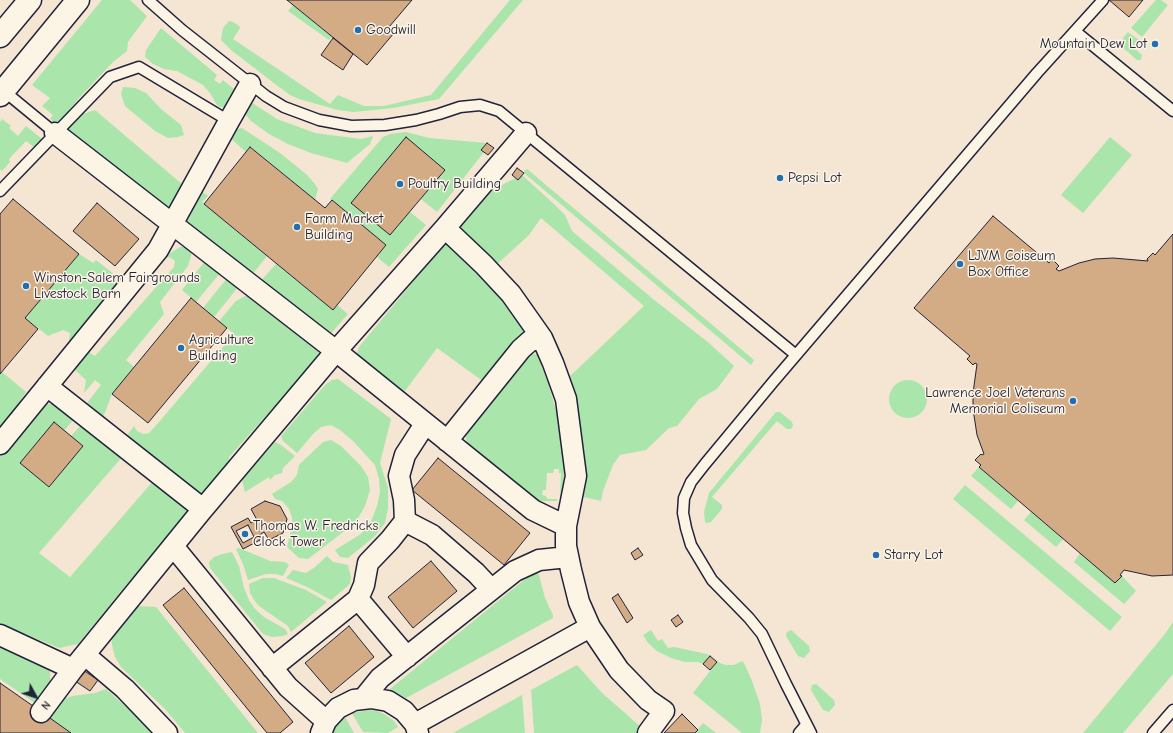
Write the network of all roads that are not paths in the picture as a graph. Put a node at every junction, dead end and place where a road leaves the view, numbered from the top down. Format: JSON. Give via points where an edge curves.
{"nodes":[{"id":1,"x":30,"y":0,"type":"edge"},
{"id":2,"x":78,"y":0,"type":"edge"},
{"id":3,"x":148,"y":0,"type":"edge"},
{"id":4,"x":1103,"y":0,"type":"edge"},
{"id":5,"x":1075,"y":31,"type":"junction"},
{"id":6,"x":0,"y":36,"type":"edge"},
{"id":7,"x":250,"y":84,"type":"junction"},
{"id":8,"x":2,"y":93,"type":"edge"},
{"id":9,"x":1173,"y":111,"type":"edge"},
{"id":10,"x":229,"y":121,"type":"junction"},
{"id":11,"x":54,"y":133,"type":"junction"},
{"id":12,"x":526,"y":133,"type":"junction"},
{"id":13,"x":0,"y":191,"type":"edge"},
{"id":14,"x":173,"y":225,"type":"junction"},
{"id":15,"x":445,"y":228,"type":"junction"},
{"id":16,"x":542,"y":338,"type":"junction"},
{"id":17,"x":336,"y":352,"type":"junction"},
{"id":18,"x":796,"y":355,"type":"junction"},
{"id":19,"x":47,"y":386,"type":"junction"},
{"id":20,"x":426,"y":424,"type":"junction"},
{"id":21,"x":447,"y":441,"type":"junction"},
{"id":22,"x":0,"y":444,"type":"edge"},
{"id":23,"x":203,"y":509,"type":"junction"},
{"id":24,"x":404,"y":521,"type":"junction"},
{"id":25,"x":566,"y":526,"type":"junction"},
{"id":26,"x":173,"y":546,"type":"junction"},
{"id":27,"x":568,"y":557,"type":"junction"},
{"id":28,"x":491,"y":590,"type":"junction"},
{"id":29,"x":358,"y":599,"type":"junction"},
{"id":30,"x":590,"y":627,"type":"junction"},
{"id":31,"x":0,"y":635,"type":"edge"},
{"id":32,"x":407,"y":657,"type":"junction"},
{"id":33,"x":79,"y":662,"type":"junction"},
{"id":34,"x":272,"y":668,"type":"junction"},
{"id":35,"x":363,"y":699,"type":"junction"},
{"id":36,"x":1173,"y":710,"type":"edge"},
{"id":37,"x":41,"y":712,"type":"dead end"},
{"id":38,"x":323,"y":727,"type":"edge"},
{"id":39,"x":416,"y":728,"type":"edge"},
{"id":40,"x":805,"y":730,"type":"edge"},
{"id":41,"x":167,"y":733,"type":"edge"},
{"id":42,"x":648,"y":733,"type":"edge"},
{"id":43,"x":1153,"y":733,"type":"edge"}],
"edges":[{"from":1,"to":6,"type":"street"},
{"from":2,"to":8,"type":"street"},
{"from":3,"to":7,"type":"lane"},
{"from":4,"to":5,"type":"lane"},
{"from":5,"to":9,"type":"lane"},
{"from":5,"to":18,"type":"lane","via":[[1037,72]]},
{"from":7,"to":10,"type":"street"},
{"from":7,"to":12,"type":"lane","via":[[284,107],[335,124],[384,125],[480,104],[499,111]]},
{"from":8,"to":11,"type":"lane"},
{"from":10,"to":11,"type":"lane","via":[[139,68],[110,77]]},
{"from":10,"to":14,"type":"street"},
{"from":11,"to":13,"type":"lane"},
{"from":11,"to":14,"type":"street"},
{"from":12,"to":15,"type":"street"},
{"from":12,"to":18,"type":"lane"},
{"from":14,"to":17,"type":"street"},
{"from":14,"to":19,"type":"street","via":[[158,250]]},
{"from":15,"to":16,"type":"street","via":[[511,294]]},
{"from":15,"to":17,"type":"street"},
{"from":16,"to":21,"type":"street","via":[[530,341],[521,349]]},
{"from":16,"to":25,"type":"street","via":[[566,399],[570,428],[576,476]]},
{"from":17,"to":20,"type":"street"},
{"from":17,"to":23,"type":"street"},
{"from":18,"to":40,"type":"lane","via":[[691,482],[684,498],[683,513],[691,545],[702,565],[712,580],[762,634]]},
{"from":19,"to":22,"type":"street"},
{"from":19,"to":23,"type":"street"},
{"from":20,"to":21,"type":"street"},
{"from":20,"to":24,"type":"street","via":[[405,456],[399,476],[404,500]]},
{"from":21,"to":25,"type":"street","via":[[532,510]]},
{"from":23,"to":26,"type":"street"},
{"from":24,"to":28,"type":"street","via":[[432,535]]},
{"from":24,"to":29,"type":"street","via":[[368,563],[364,585]]},
{"from":25,"to":27,"type":"street"},
{"from":26,"to":33,"type":"street"},
{"from":26,"to":34,"type":"street"},
{"from":27,"to":28,"type":"street","via":[[539,560],[515,571]]},
{"from":27,"to":30,"type":"street","via":[[579,602]]},
{"from":28,"to":32,"type":"street"},
{"from":29,"to":32,"type":"street"},
{"from":29,"to":34,"type":"street"},
{"from":30,"to":39,"type":"street"},
{"from":30,"to":42,"type":"street","via":[[619,670],[648,700],[664,711]]},
{"from":31,"to":33,"type":"street"},
{"from":32,"to":35,"type":"street","via":[[380,678]]},
{"from":33,"to":37,"type":"street"},
{"from":33,"to":41,"type":"street","via":[[125,689]]},
{"from":34,"to":38,"type":"street"},
{"from":35,"to":38,"type":"street","via":[[354,700],[338,708]]},
{"from":35,"to":39,"type":"street","via":[[388,701],[404,710]]},
{"from":36,"to":43,"type":"lane"}]}
